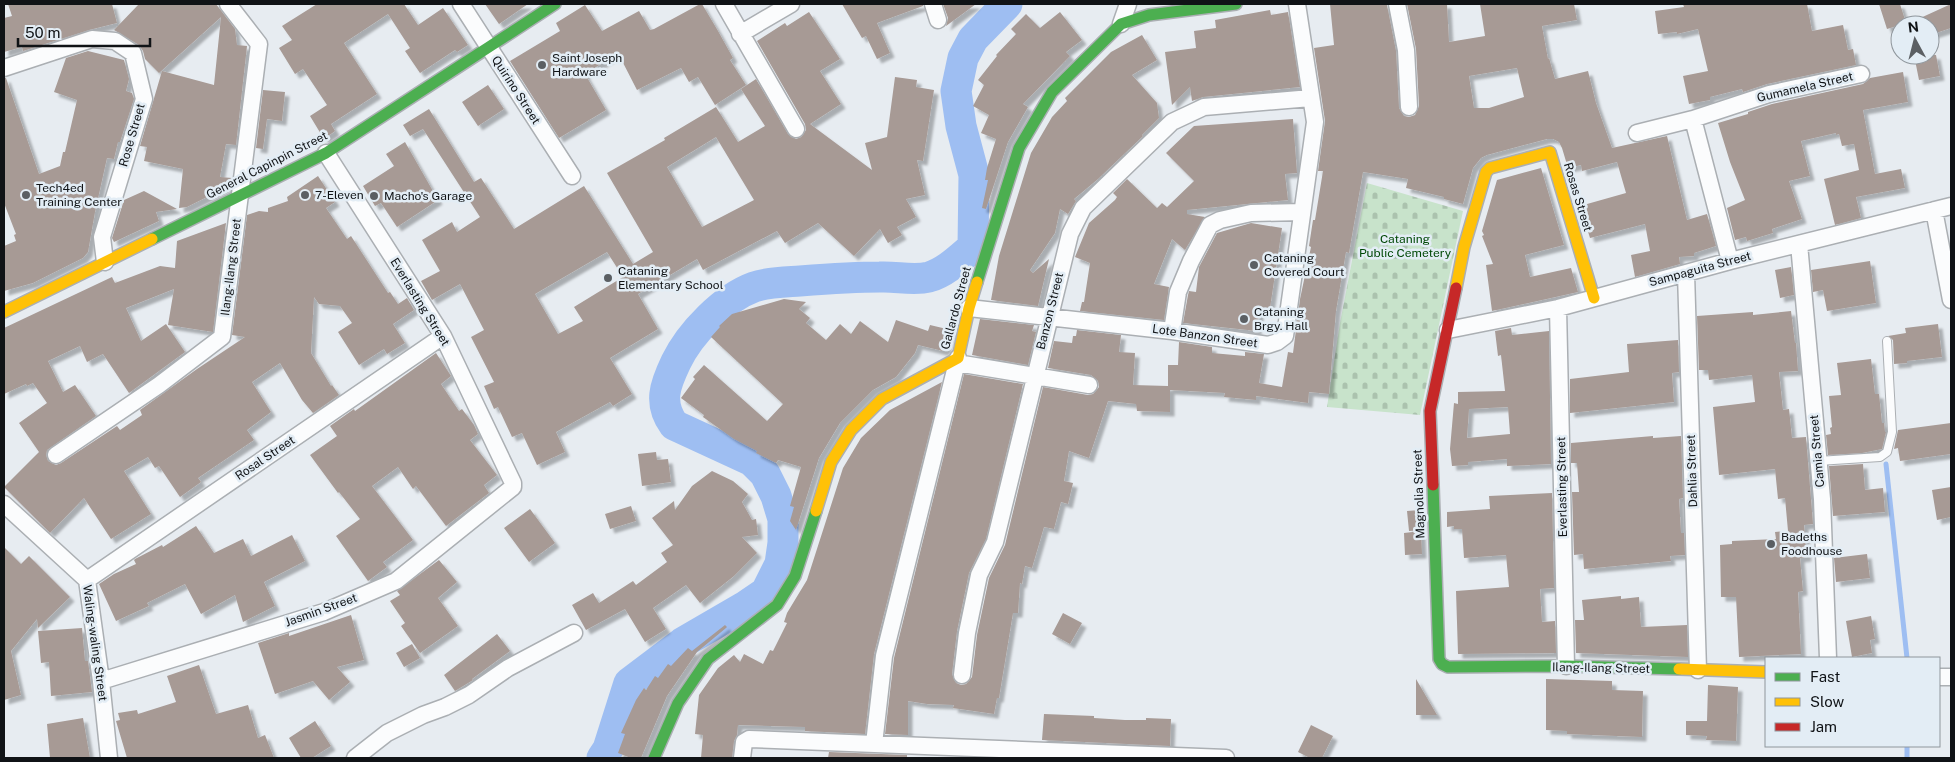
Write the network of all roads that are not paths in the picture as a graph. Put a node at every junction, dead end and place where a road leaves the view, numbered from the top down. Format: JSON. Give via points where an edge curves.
{"nodes":[{"id":1,"x":461,"y":4,"type":"edge"},
{"id":2,"x":555,"y":4,"type":"edge"},
{"id":3,"x":724,"y":4,"type":"edge"},
{"id":4,"x":791,"y":4,"type":"edge"},
{"id":5,"x":933,"y":4,"type":"edge"},
{"id":6,"x":1128,"y":4,"type":"edge"},
{"id":7,"x":1236,"y":4,"type":"edge"},
{"id":8,"x":1298,"y":4,"type":"edge"},
{"id":9,"x":1396,"y":4,"type":"edge"},
{"id":10,"x":232,"y":5,"type":"edge"},
{"id":11,"x":938,"y":20,"type":"dead end"},
{"id":12,"x":1121,"y":24,"type":"junction"},
{"id":13,"x":740,"y":34,"type":"junction"},
{"id":14,"x":489,"y":47,"type":"junction"},
{"id":15,"x":4,"y":68,"type":"edge"},
{"id":16,"x":1861,"y":74,"type":"dead end"},
{"id":17,"x":1311,"y":98,"type":"junction"},
{"id":18,"x":1409,"y":107,"type":"dead end"},
{"id":19,"x":1693,"y":119,"type":"junction"},
{"id":20,"x":796,"y":129,"type":"dead end"},
{"id":21,"x":1637,"y":133,"type":"dead end"},
{"id":22,"x":326,"y":153,"type":"junction"},
{"id":23,"x":572,"y":176,"type":"dead end"},
{"id":24,"x":240,"y":196,"type":"junction"},
{"id":25,"x":1951,"y":206,"type":"edge"},
{"id":26,"x":1934,"y":210,"type":"junction"},
{"id":27,"x":1302,"y":212,"type":"junction"},
{"id":28,"x":1800,"y":244,"type":"junction"},
{"id":29,"x":1730,"y":261,"type":"junction"},
{"id":30,"x":105,"y":262,"type":"junction"},
{"id":31,"x":1686,"y":273,"type":"junction"},
{"id":32,"x":1594,"y":298,"type":"junction"},
{"id":33,"x":1951,"y":300,"type":"edge"},
{"id":34,"x":969,"y":308,"type":"junction"},
{"id":35,"x":1558,"y":308,"type":"junction"},
{"id":36,"x":4,"y":312,"type":"edge"},
{"id":37,"x":1048,"y":317,"type":"junction"},
{"id":38,"x":1448,"y":330,"type":"junction"},
{"id":39,"x":1172,"y":332,"type":"junction"},
{"id":40,"x":443,"y":336,"type":"junction"},
{"id":41,"x":1887,"y":341,"type":"dead end"},
{"id":42,"x":957,"y":360,"type":"junction"},
{"id":43,"x":1034,"y":377,"type":"junction"},
{"id":44,"x":1089,"y":385,"type":"dead end"},
{"id":45,"x":56,"y":455,"type":"dead end"},
{"id":46,"x":1818,"y":461,"type":"junction"},
{"id":47,"x":513,"y":487,"type":"joint"},
{"id":48,"x":4,"y":504,"type":"edge"},
{"id":49,"x":87,"y":580,"type":"junction"},
{"id":50,"x":574,"y":633,"type":"dead end"},
{"id":51,"x":1828,"y":657,"type":"edge"},
{"id":52,"x":1439,"y":659,"type":"joint"},
{"id":53,"x":1566,"y":666,"type":"junction"},
{"id":54,"x":1698,"y":670,"type":"junction"},
{"id":55,"x":1765,"y":672,"type":"edge"},
{"id":56,"x":962,"y":675,"type":"dead end"},
{"id":57,"x":101,"y":680,"type":"junction"},
{"id":58,"x":874,"y":744,"type":"junction"},
{"id":59,"x":109,"y":758,"type":"edge"},
{"id":60,"x":355,"y":758,"type":"edge"},
{"id":61,"x":654,"y":758,"type":"edge"},
{"id":62,"x":742,"y":758,"type":"edge"},
{"id":63,"x":1226,"y":758,"type":"edge"}],
"edges":[{"from":1,"to":14,"type":"street","name":"Quirino Street"},
{"from":2,"to":14,"type":"street","name":"General Capinpin Street"},
{"from":3,"to":13,"type":"street"},
{"from":4,"to":13,"type":"street"},
{"from":5,"to":11,"type":"street"},
{"from":6,"to":12,"type":"street"},
{"from":7,"to":12,"type":"street","name":"Gallardo Street","via":[[1149,15]]},
{"from":8,"to":17,"type":"street","name":"Lote Banzon Street"},
{"from":9,"to":18,"type":"street","via":[[1406,50]]},
{"from":10,"to":24,"type":"street","name":"Ilang-Ilang Street","via":[[259,44]]},
{"from":12,"to":34,"type":"street","name":"Gallardo Street","via":[[1052,92],[1019,148]]},
{"from":13,"to":20,"type":"street"},
{"from":14,"to":22,"type":"street","name":"General Capinpin Street"},
{"from":14,"to":23,"type":"street","name":"Quirino Street"},
{"from":15,"to":30,"type":"street","name":"Rose Street","via":[[92,39],[116,41],[133,53],[144,99],[102,237]]},
{"from":16,"to":19,"type":"street","name":"Gumamela Street","via":[[1769,94]]},
{"from":17,"to":27,"type":"street","name":"Lote Banzon Street","via":[[1315,122]]},
{"from":17,"to":37,"type":"street","name":"Banzon Street","via":[[1204,107],[1172,122],[1083,208],[1070,234]]},
{"from":19,"to":21,"type":"street","name":"Gumamela Street"},
{"from":19,"to":29,"type":"street"},
{"from":22,"to":24,"type":"street","name":"General Capinpin Street"},
{"from":22,"to":40,"type":"street","name":"Everlasting Street"},
{"from":24,"to":30,"type":"street","name":"General Capinpin Street"},
{"from":24,"to":45,"type":"street","name":"Ilang-Ilang Street","via":[[222,337],[159,385]]},
{"from":25,"to":26,"type":"street","name":"Sampaguita Street"},
{"from":26,"to":28,"type":"street","name":"Sampaguita Street"},
{"from":26,"to":33,"type":"street"},
{"from":27,"to":39,"type":"street","via":[[1251,213],[1210,225],[1178,292]]},
{"from":27,"to":39,"type":"street","name":"Lote Banzon Street","via":[[1285,336],[1268,345]]},
{"from":28,"to":29,"type":"street","name":"Sampaguita Street"},
{"from":28,"to":46,"type":"street","name":"Camia Street"},
{"from":29,"to":31,"type":"street","name":"Sampaguita Street"},
{"from":30,"to":36,"type":"street","name":"General Capinpin Street"},
{"from":31,"to":32,"type":"street","name":"Sampaguita Street"},
{"from":31,"to":54,"type":"street","name":"Dahlia Street"},
{"from":32,"to":35,"type":"street","name":"Sampaguita Street"},
{"from":32,"to":38,"type":"street","name":"Rosas Street","via":[[1550,152],[1490,168],[1486,172],[1464,247]]},
{"from":34,"to":37,"type":"street","name":"Lote Banzon Street"},
{"from":34,"to":42,"type":"street","name":"Gallardo Street"},
{"from":35,"to":38,"type":"street","name":"Sampaguita Street"},
{"from":35,"to":53,"type":"street","name":"Everlasting Street"},
{"from":37,"to":39,"type":"street","name":"Lote Banzon Street"},
{"from":37,"to":43,"type":"street","name":"Banzon Street"},
{"from":38,"to":52,"type":"street","name":"Magnolia Street","via":[[1430,411]]},
{"from":40,"to":47,"type":"street","name":"Everlasting Street"},
{"from":40,"to":49,"type":"street","name":"Rosal Street"},
{"from":41,"to":46,"type":"lane","via":[[1892,432],[1887,452],[1880,458]]},
{"from":42,"to":43,"type":"street"},
{"from":42,"to":58,"type":"street","via":[[884,656]]},
{"from":42,"to":61,"type":"street","name":"Gallardo Street","via":[[882,398],[850,430],[831,462],[795,576],[778,604],[708,659],[678,703]]},
{"from":43,"to":44,"type":"street"},
{"from":43,"to":56,"type":"street","name":"Banzon Street","via":[[995,542],[979,574]]},
{"from":46,"to":51,"type":"street","name":"Camia Street"},
{"from":47,"to":57,"type":"street","name":"Jasmin Street","via":[[396,581],[324,612]]},
{"from":48,"to":49,"type":"street","name":"Waling-waling Street"},
{"from":49,"to":57,"type":"street","name":"Waling-waling Street"},
{"from":50,"to":60,"type":"street","via":[[508,668],[469,695],[387,733]]},
{"from":52,"to":53,"type":"street","name":"Ilang-Ilang Street","via":[[1448,667]]},
{"from":53,"to":54,"type":"street","name":"Ilang-Ilang Street"},
{"from":54,"to":55,"type":"street","name":"Ilang-Ilang Street"},
{"from":57,"to":59,"type":"street","name":"Waling-waling Street"},
{"from":58,"to":62,"type":"street","via":[[749,738],[744,742]]},
{"from":58,"to":63,"type":"street"}]}
